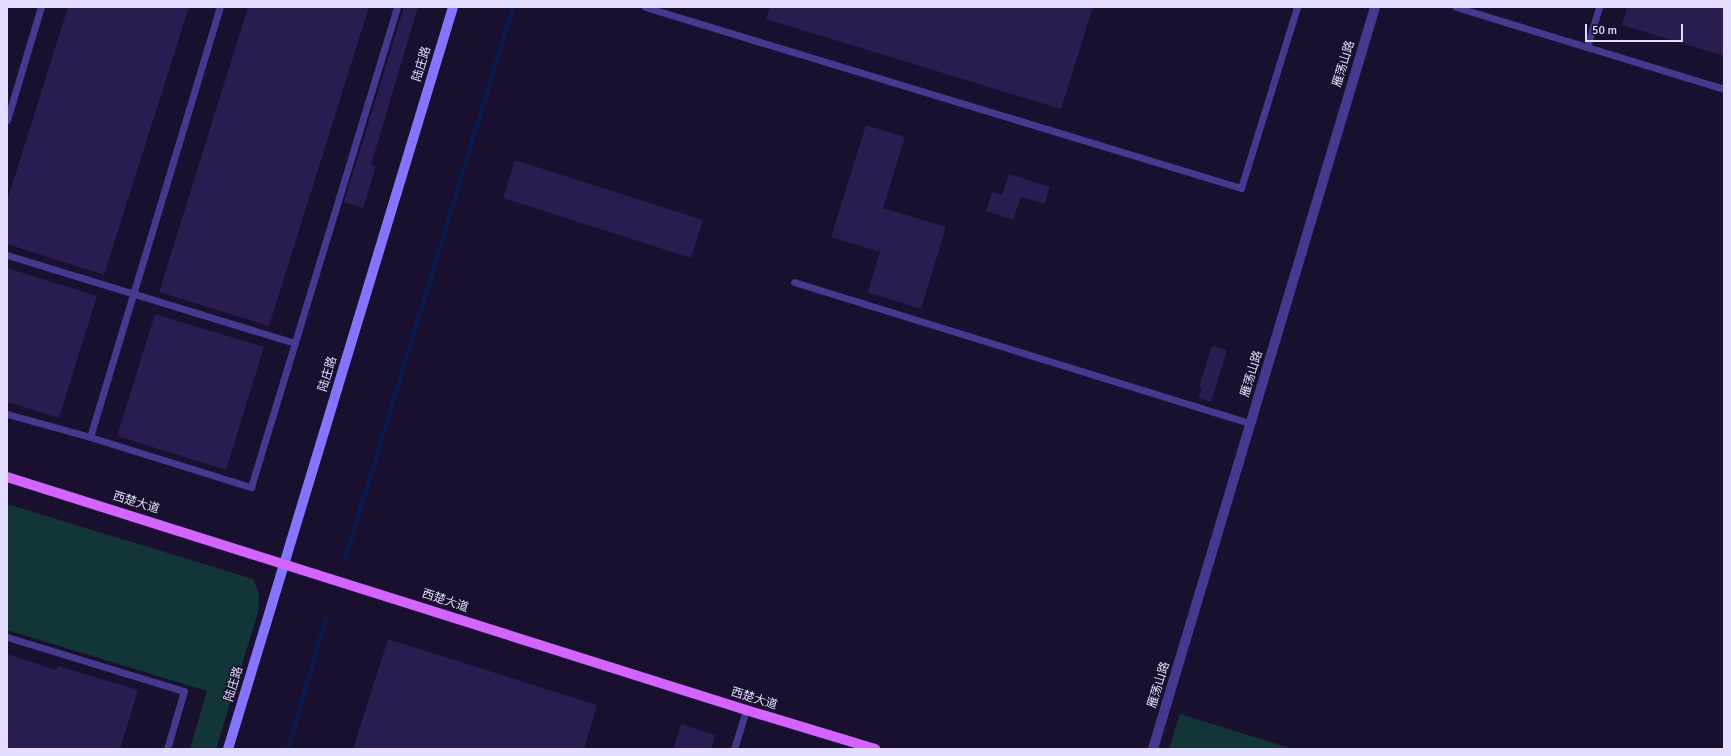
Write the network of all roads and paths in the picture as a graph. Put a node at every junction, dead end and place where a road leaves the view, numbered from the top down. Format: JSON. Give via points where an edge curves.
{"nodes":[{"id":1,"x":41,"y":7,"type":"edge"},
{"id":2,"x":220,"y":7,"type":"edge"},
{"id":3,"x":397,"y":7,"type":"edge"},
{"id":4,"x":453,"y":7,"type":"edge"},
{"id":5,"x":645,"y":7,"type":"edge"},
{"id":6,"x":1297,"y":7,"type":"edge"},
{"id":7,"x":1375,"y":7,"type":"edge"},
{"id":8,"x":1456,"y":7,"type":"edge"},
{"id":9,"x":1599,"y":7,"type":"edge"},
{"id":10,"x":1586,"y":47,"type":"junction"},
{"id":11,"x":1724,"y":89,"type":"edge"},
{"id":12,"x":7,"y":120,"type":"edge"},
{"id":13,"x":7,"y":255,"type":"edge"},
{"id":14,"x":794,"y":282,"type":"dead end"},
{"id":15,"x":133,"y":294,"type":"junction"},
{"id":16,"x":295,"y":343,"type":"junction"},
{"id":17,"x":7,"y":414,"type":"edge"},
{"id":18,"x":1250,"y":424,"type":"junction"},
{"id":19,"x":90,"y":437,"type":"junction"},
{"id":20,"x":7,"y":477,"type":"edge"},
{"id":21,"x":285,"y":563,"type":"junction"},
{"id":22,"x":7,"y":637,"type":"edge"},
{"id":23,"x":746,"y":710,"type":"junction"},
{"id":24,"x":167,"y":749,"type":"edge"},
{"id":25,"x":228,"y":749,"type":"edge"},
{"id":26,"x":734,"y":749,"type":"edge"},
{"id":27,"x":875,"y":749,"type":"edge"},
{"id":28,"x":1153,"y":749,"type":"edge"}],
"edges":[{"from":1,"to":12,"type":"lane"},
{"from":2,"to":15,"type":"lane"},
{"from":3,"to":16,"type":"lane"},
{"from":4,"to":21,"type":"street","name":"陆庄路"},
{"from":5,"to":6,"type":"lane","via":[[1241,188]]},
{"from":7,"to":18,"type":"street","name":"雁荡山路"},
{"from":8,"to":10,"type":"lane"},
{"from":9,"to":10,"type":"lane"},
{"from":10,"to":11,"type":"lane"},
{"from":13,"to":15,"type":"lane"},
{"from":14,"to":18,"type":"lane"},
{"from":15,"to":16,"type":"lane"},
{"from":15,"to":19,"type":"lane"},
{"from":16,"to":19,"type":"lane","via":[[251,487]]},
{"from":17,"to":19,"type":"lane"},
{"from":18,"to":28,"type":"street","name":"雁荡山路"},
{"from":20,"to":21,"type":"main road","name":"西楚大道"},
{"from":21,"to":23,"type":"main road","name":"西楚大道"},
{"from":21,"to":25,"type":"street","name":"陆庄路"},
{"from":22,"to":24,"type":"lane","via":[[184,691]]},
{"from":23,"to":26,"type":"lane"},
{"from":23,"to":27,"type":"main road","name":"西楚大道"}]}
